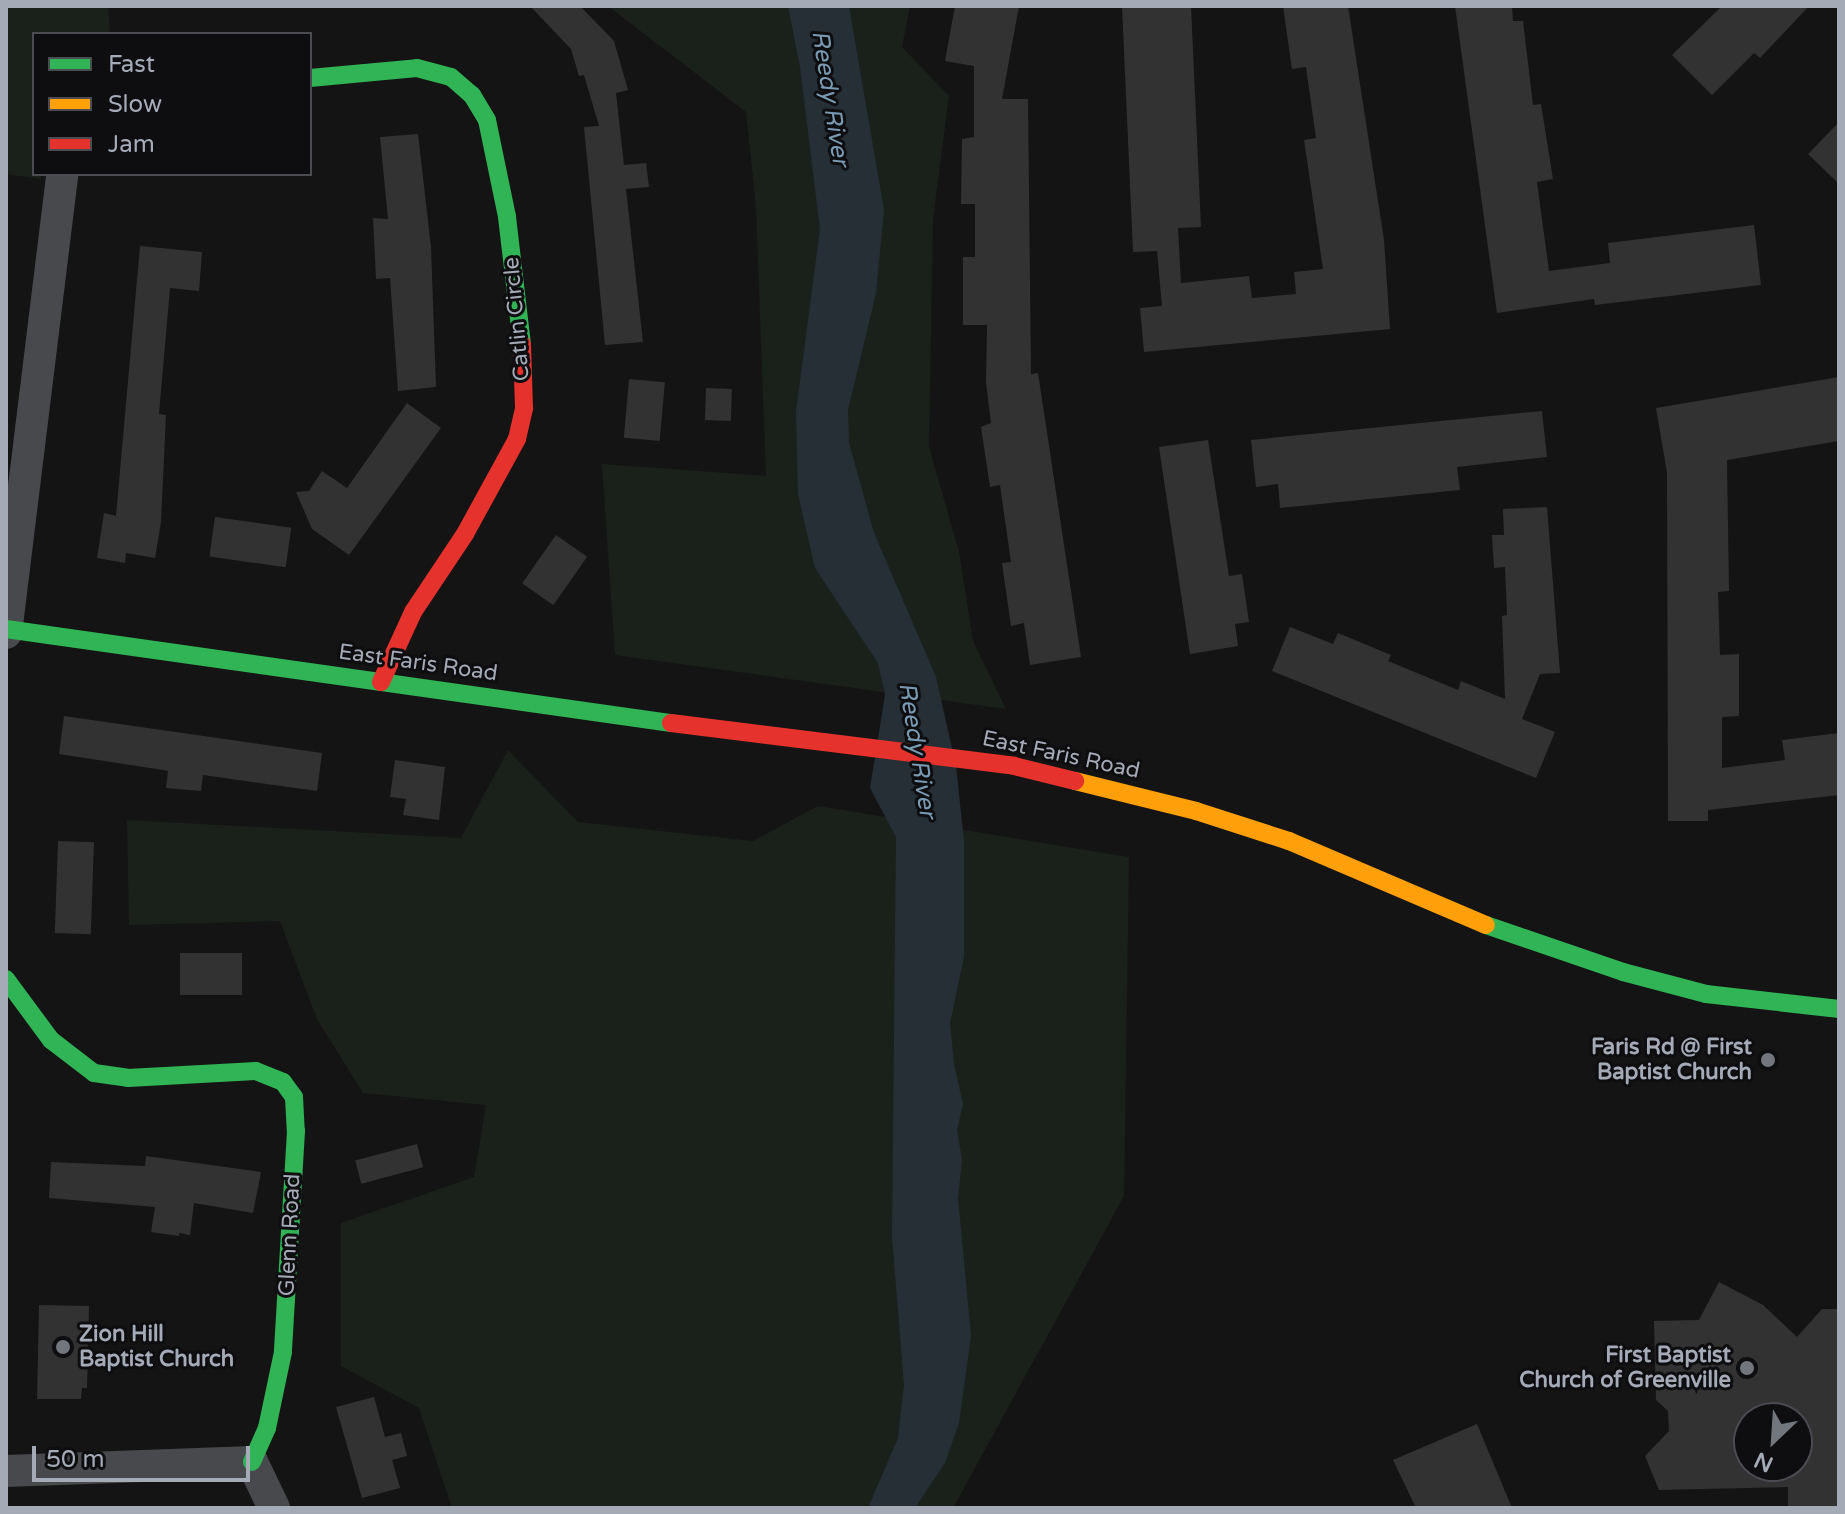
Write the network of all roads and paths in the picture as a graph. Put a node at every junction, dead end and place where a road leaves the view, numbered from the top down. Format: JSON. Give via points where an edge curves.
{"nodes":[{"id":1,"x":312,"y":78,"type":"edge"},
{"id":2,"x":62,"y":176,"type":"edge"},
{"id":3,"x":6,"y":630,"type":"edge"},
{"id":4,"x":381,"y":682,"type":"junction"},
{"id":5,"x":6,"y":979,"type":"edge"},
{"id":6,"x":1839,"y":1009,"type":"edge"},
{"id":7,"x":252,"y":1462,"type":"junction"},
{"id":8,"x":6,"y":1471,"type":"edge"},
{"id":9,"x":274,"y":1508,"type":"edge"}],
"edges":[{"from":1,"to":4,"type":"main road","name":"Catlin Circle","via":[[417,68],[451,77],[472,95],[487,120],[495,149],[523,350],[524,408],[517,439],[465,534],[413,612]]},
{"from":2,"to":3,"type":"street"},
{"from":3,"to":4,"type":"main road","name":"East Faris Road"},
{"from":4,"to":6,"type":"main road","name":"East Faris Road","via":[[823,745],[1014,766],[1181,807],[1289,841],[1517,938],[1623,972],[1706,994]]},
{"from":5,"to":7,"type":"main road","name":"Glenn Road","via":[[51,1040],[94,1073],[128,1078],[256,1071],[283,1082],[294,1097],[283,1352],[267,1428]]},
{"from":7,"to":8,"type":"street"},
{"from":7,"to":9,"type":"street"}]}
